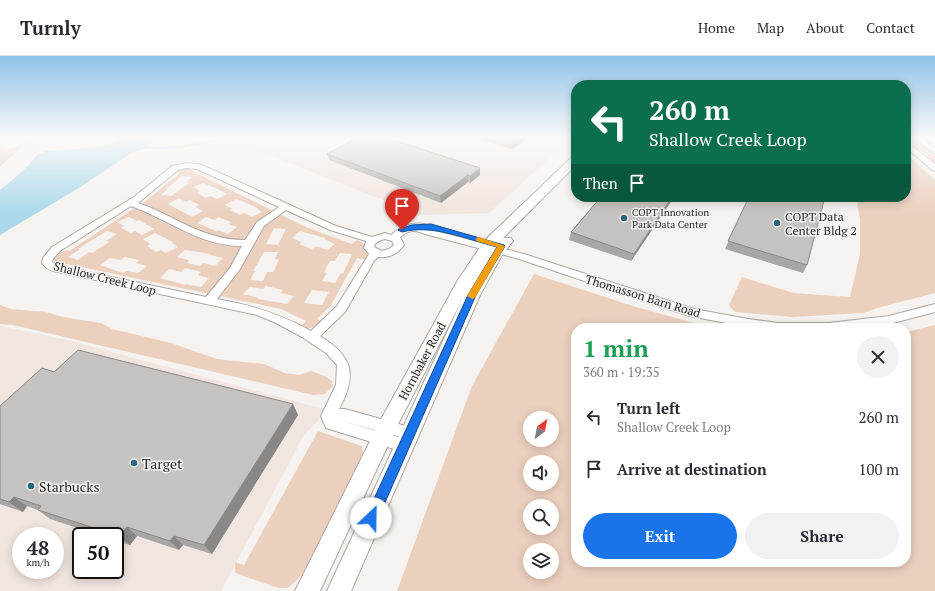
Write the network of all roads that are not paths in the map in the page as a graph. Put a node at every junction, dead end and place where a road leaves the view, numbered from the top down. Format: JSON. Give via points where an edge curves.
{"nodes":[{"id":1,"x":571,"y":164,"type":"edge"},
{"id":2,"x":571,"y":177,"type":"edge"},
{"id":3,"x":130,"y":204,"type":"junction"},
{"id":4,"x":285,"y":207,"type":"junction"},
{"id":5,"x":393,"y":238,"type":"junction"},
{"id":6,"x":372,"y":240,"type":"junction"},
{"id":7,"x":248,"y":243,"type":"junction"},
{"id":8,"x":494,"y":247,"type":"junction"},
{"id":9,"x":376,"y":253,"type":"junction"},
{"id":10,"x":209,"y":301,"type":"junction"},
{"id":11,"x":935,"y":308,"type":"edge"},
{"id":12,"x":748,"y":323,"type":"edge"},
{"id":13,"x":862,"y":323,"type":"edge"},
{"id":14,"x":312,"y":337,"type":"junction"},
{"id":15,"x":384,"y":433,"type":"junction"},
{"id":16,"x":406,"y":439,"type":"junction"},
{"id":17,"x":307,"y":591,"type":"edge"},
{"id":18,"x":339,"y":591,"type":"edge"}],
"edges":[{"from":1,"to":8,"type":"main road","name":"Hornbaker Road"},
{"from":2,"to":8,"type":"main road","name":"Hornbaker Road"},
{"from":3,"to":4,"type":"street","name":"Shallow Creek Loop","via":[[170,171],[180,166],[193,165]]},
{"from":3,"to":7,"type":"street","via":[[160,215],[204,237],[229,243]]},
{"from":3,"to":10,"type":"street","name":"Shallow Creek Loop","via":[[56,249],[47,263],[58,269]]},
{"from":4,"to":6,"type":"street","name":"Shallow Creek Loop","via":[[333,228]]},
{"from":4,"to":7,"type":"street","via":[[260,224]]},
{"from":5,"to":6,"type":"street","name":"Shallow Creek Loop","via":[[384,236]]},
{"from":5,"to":8,"type":"street","name":"Shallow Creek Loop","via":[[406,228],[418,227],[428,232]]},
{"from":5,"to":9,"type":"street","via":[[399,244],[396,250],[388,254]]},
{"from":6,"to":9,"type":"street","via":[[369,248]]},
{"from":7,"to":10,"type":"street","via":[[235,269]]},
{"from":8,"to":12,"type":"street","name":"Thomasson Barn Road","via":[[693,313]]},
{"from":8,"to":15,"type":"main road","name":"Hornbaker Road","via":[[465,280]]},
{"from":8,"to":16,"type":"main road","name":"Hornbaker Road"},
{"from":9,"to":14,"type":"street","via":[[341,309]]},
{"from":10,"to":14,"type":"street","name":"Shallow Creek Loop","via":[[261,312]]},
{"from":11,"to":13,"type":"street","name":"Thomasson Barn Road","via":[[889,320]]},
{"from":14,"to":15,"type":"street","name":"Shallow Creek Loop","via":[[329,347],[343,365],[343,387],[328,416],[329,422],[334,426]]},
{"from":15,"to":16,"type":"street","name":"Shallow Creek Loop"},
{"from":15,"to":17,"type":"main road","name":"Hornbaker Road"},
{"from":16,"to":18,"type":"main road","name":"Hornbaker Road"}]}
